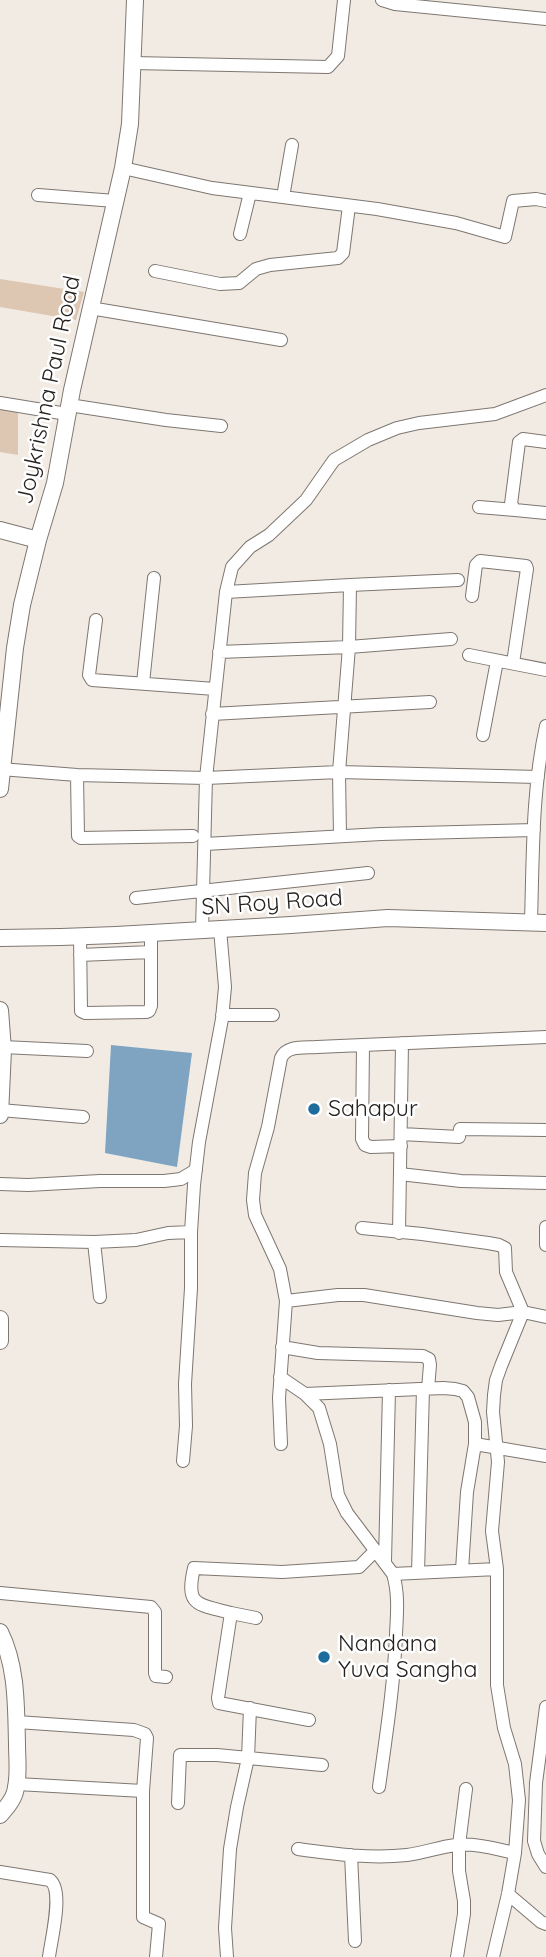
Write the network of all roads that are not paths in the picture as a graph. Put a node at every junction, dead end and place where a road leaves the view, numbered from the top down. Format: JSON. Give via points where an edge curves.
{"nodes":[{"id":1,"x":135,"y":0,"type":"edge"},
{"id":2,"x":344,"y":0,"type":"edge"},
{"id":3,"x":382,"y":0,"type":"edge"},
{"id":4,"x":546,"y":19,"type":"edge"},
{"id":5,"x":133,"y":63,"type":"junction"},
{"id":6,"x":292,"y":145,"type":"dead end"},
{"id":7,"x":123,"y":168,"type":"junction"},
{"id":8,"x":250,"y":192,"type":"junction"},
{"id":9,"x":38,"y":195,"type":"dead end"},
{"id":10,"x":283,"y":197,"type":"junction"},
{"id":11,"x":115,"y":201,"type":"junction"},
{"id":12,"x":546,"y":201,"type":"edge"},
{"id":13,"x":349,"y":206,"type":"junction"},
{"id":14,"x":240,"y":234,"type":"dead end"},
{"id":15,"x":155,"y":271,"type":"dead end"},
{"id":16,"x":90,"y":307,"type":"junction"},
{"id":17,"x":281,"y":340,"type":"dead end"},
{"id":18,"x":546,"y":395,"type":"edge"},
{"id":19,"x":0,"y":403,"type":"edge"},
{"id":20,"x":68,"y":409,"type":"junction"},
{"id":21,"x":221,"y":426,"type":"dead end"},
{"id":22,"x":546,"y":442,"type":"edge"},
{"id":23,"x":479,"y":507,"type":"dead end"},
{"id":24,"x":515,"y":510,"type":"junction"},
{"id":25,"x":546,"y":513,"type":"edge"},
{"id":26,"x":0,"y":530,"type":"edge"},
{"id":27,"x":37,"y":540,"type":"junction"},
{"id":28,"x":154,"y":578,"type":"dead end"},
{"id":29,"x":458,"y":580,"type":"dead end"},
{"id":30,"x":350,"y":585,"type":"junction"},
{"id":31,"x":226,"y":592,"type":"junction"},
{"id":32,"x":472,"y":596,"type":"dead end"},
{"id":33,"x":96,"y":620,"type":"dead end"},
{"id":34,"x":452,"y":639,"type":"dead end"},
{"id":35,"x":348,"y":647,"type":"junction"},
{"id":36,"x":219,"y":652,"type":"junction"},
{"id":37,"x":469,"y":655,"type":"dead end"},
{"id":38,"x":497,"y":661,"type":"junction"},
{"id":39,"x":513,"y":663,"type":"junction"},
{"id":40,"x":546,"y":670,"type":"edge"},
{"id":41,"x":143,"y":683,"type":"junction"},
{"id":42,"x":5,"y":686,"type":"edge"},
{"id":43,"x":215,"y":689,"type":"junction"},
{"id":44,"x":430,"y":702,"type":"dead end"},
{"id":45,"x":342,"y":708,"type":"junction"},
{"id":46,"x":212,"y":714,"type":"junction"},
{"id":47,"x":546,"y":726,"type":"edge"},
{"id":48,"x":483,"y":735,"type":"dead end"},
{"id":49,"x":1,"y":769,"type":"edge"},
{"id":50,"x":339,"y":772,"type":"junction"},
{"id":51,"x":77,"y":775,"type":"junction"},
{"id":52,"x":538,"y":777,"type":"junction"},
{"id":53,"x":206,"y":778,"type":"junction"},
{"id":54,"x":0,"y":789,"type":"edge"},
{"id":55,"x":534,"y":830,"type":"junction"},
{"id":56,"x":193,"y":836,"type":"dead end"},
{"id":57,"x":340,"y":836,"type":"junction"},
{"id":58,"x":205,"y":844,"type":"junction"},
{"id":59,"x":368,"y":873,"type":"dead end"},
{"id":60,"x":204,"y":892,"type":"junction"},
{"id":61,"x":136,"y":898,"type":"dead end"},
{"id":62,"x":538,"y":922,"type":"edge"},
{"id":63,"x":220,"y":929,"type":"junction"},
{"id":64,"x":202,"y":930,"type":"junction"},
{"id":65,"x":151,"y":932,"type":"junction"},
{"id":66,"x":116,"y":935,"type":"junction"},
{"id":67,"x":80,"y":936,"type":"junction"},
{"id":68,"x":0,"y":938,"type":"edge"},
{"id":69,"x":151,"y":952,"type":"junction"},
{"id":70,"x":117,"y":954,"type":"junction"},
{"id":71,"x":80,"y":955,"type":"junction"},
{"id":72,"x":0,"y":1015,"type":"edge"},
{"id":73,"x":222,"y":1015,"type":"junction"},
{"id":74,"x":273,"y":1015,"type":"dead end"},
{"id":75,"x":546,"y":1037,"type":"edge"},
{"id":76,"x":402,"y":1043,"type":"junction"},
{"id":77,"x":363,"y":1045,"type":"junction"},
{"id":78,"x":3,"y":1047,"type":"junction"},
{"id":79,"x":87,"y":1051,"type":"dead end"},
{"id":80,"x":1,"y":1077,"type":"edge"},
{"id":81,"x":0,"y":1113,"type":"edge"},
{"id":82,"x":83,"y":1117,"type":"dead end"},
{"id":83,"x":546,"y":1130,"type":"edge"},
{"id":84,"x":401,"y":1140,"type":"junction"},
{"id":85,"x":196,"y":1170,"type":"junction"},
{"id":86,"x":400,"y":1174,"type":"junction"},
{"id":87,"x":546,"y":1183,"type":"edge"},
{"id":88,"x":0,"y":1184,"type":"edge"},
{"id":89,"x":546,"y":1227,"type":"edge"},
{"id":90,"x":362,"y":1228,"type":"dead end"},
{"id":91,"x":191,"y":1233,"type":"junction"},
{"id":92,"x":399,"y":1233,"type":"junction"},
{"id":93,"x":0,"y":1240,"type":"edge"},
{"id":94,"x":94,"y":1242,"type":"junction"},
{"id":95,"x":546,"y":1245,"type":"edge"},
{"id":96,"x":100,"y":1297,"type":"dead end"},
{"id":97,"x":286,"y":1301,"type":"junction"},
{"id":98,"x":523,"y":1312,"type":"junction"},
{"id":99,"x":546,"y":1317,"type":"edge"},
{"id":100,"x":0,"y":1319,"type":"edge"},
{"id":101,"x":0,"y":1340,"type":"edge"},
{"id":102,"x":282,"y":1347,"type":"junction"},
{"id":103,"x":280,"y":1377,"type":"junction"},
{"id":104,"x":425,"y":1389,"type":"junction"},
{"id":105,"x":389,"y":1390,"type":"junction"},
{"id":106,"x":305,"y":1394,"type":"junction"},
{"id":107,"x":281,"y":1444,"type":"dead end"},
{"id":108,"x":475,"y":1444,"type":"junction"},
{"id":109,"x":497,"y":1449,"type":"junction"},
{"id":110,"x":546,"y":1456,"type":"edge"},
{"id":111,"x":183,"y":1461,"type":"dead end"},
{"id":112,"x":375,"y":1551,"type":"junction"},
{"id":113,"x":385,"y":1562,"type":"junction"},
{"id":114,"x":497,"y":1569,"type":"junction"},
{"id":115,"x":462,"y":1570,"type":"junction"},
{"id":116,"x":418,"y":1573,"type":"junction"},
{"id":117,"x":393,"y":1574,"type":"junction"},
{"id":118,"x":0,"y":1593,"type":"edge"},
{"id":119,"x":231,"y":1613,"type":"junction"},
{"id":120,"x":256,"y":1618,"type":"dead end"},
{"id":121,"x":0,"y":1632,"type":"edge"},
{"id":122,"x":6,"y":1676,"type":"edge"},
{"id":123,"x":166,"y":1677,"type":"dead end"},
{"id":124,"x":546,"y":1707,"type":"edge"},
{"id":125,"x":250,"y":1708,"type":"junction"},
{"id":126,"x":309,"y":1720,"type":"dead end"},
{"id":127,"x":17,"y":1722,"type":"junction"},
{"id":128,"x":248,"y":1758,"type":"junction"},
{"id":129,"x":321,"y":1765,"type":"dead end"},
{"id":130,"x":17,"y":1784,"type":"junction"},
{"id":131,"x":379,"y":1787,"type":"dead end"},
{"id":132,"x":466,"y":1789,"type":"dead end"},
{"id":133,"x":142,"y":1791,"type":"junction"},
{"id":134,"x":178,"y":1803,"type":"dead end"},
{"id":135,"x":0,"y":1815,"type":"edge"},
{"id":136,"x":459,"y":1844,"type":"junction"},
{"id":137,"x":298,"y":1849,"type":"dead end"},
{"id":138,"x":515,"y":1853,"type":"junction"},
{"id":139,"x":351,"y":1855,"type":"junction"},
{"id":140,"x":546,"y":1867,"type":"edge"},
{"id":141,"x":0,"y":1872,"type":"edge"},
{"id":142,"x":508,"y":1894,"type":"junction"},
{"id":143,"x":546,"y":1924,"type":"edge"},
{"id":144,"x":355,"y":1941,"type":"dead end"},
{"id":145,"x":49,"y":1957,"type":"edge"},
{"id":146,"x":156,"y":1957,"type":"edge"},
{"id":147,"x":228,"y":1957,"type":"edge"},
{"id":148,"x":457,"y":1957,"type":"edge"},
{"id":149,"x":493,"y":1957,"type":"edge"}],
"edges":[{"from":1,"to":5,"type":"street","name":"Joykrishna Paul Road"},
{"from":2,"to":5,"type":"street","via":[[338,56],[328,67]]},
{"from":3,"to":4,"type":"street"},
{"from":5,"to":7,"type":"street","name":"Joykrishna Paul Road"},
{"from":6,"to":10,"type":"street"},
{"from":7,"to":8,"type":"street"},
{"from":7,"to":11,"type":"street","name":"Joykrishna Paul Road"},
{"from":8,"to":10,"type":"street"},
{"from":8,"to":14,"type":"street"},
{"from":9,"to":11,"type":"street"},
{"from":10,"to":13,"type":"street"},
{"from":11,"to":16,"type":"street","name":"Joykrishna Paul Road"},
{"from":12,"to":13,"type":"street","via":[[513,201],[505,237],[456,223]]},
{"from":13,"to":15,"type":"street","via":[[343,253],[338,258],[256,268],[239,283],[220,284]]},
{"from":16,"to":17,"type":"street"},
{"from":16,"to":20,"type":"street","name":"Joykrishna Paul Road"},
{"from":18,"to":31,"type":"street","via":[[495,414],[397,428],[334,460],[306,500],[232,567]]},
{"from":19,"to":20,"type":"street"},
{"from":20,"to":21,"type":"street"},
{"from":20,"to":27,"type":"street","name":"Joykrishna Paul Road","via":[[55,482]]},
{"from":22,"to":24,"type":"street","via":[[519,442],[511,504]]},
{"from":23,"to":24,"type":"street"},
{"from":24,"to":25,"type":"street"},
{"from":26,"to":27,"type":"street"},
{"from":27,"to":42,"type":"street","name":"Joykrishna Paul Road"},
{"from":28,"to":41,"type":"street"},
{"from":29,"to":30,"type":"street"},
{"from":30,"to":31,"type":"street"},
{"from":30,"to":35,"type":"street"},
{"from":31,"to":36,"type":"street"},
{"from":32,"to":39,"type":"street","via":[[480,561],[526,566]]},
{"from":33,"to":41,"type":"street","via":[[89,678]]},
{"from":34,"to":35,"type":"street"},
{"from":35,"to":36,"type":"street"},
{"from":35,"to":45,"type":"street"},
{"from":36,"to":43,"type":"street"},
{"from":37,"to":38,"type":"street"},
{"from":38,"to":39,"type":"street"},
{"from":38,"to":48,"type":"street"},
{"from":39,"to":40,"type":"street"},
{"from":41,"to":43,"type":"street"},
{"from":42,"to":49,"type":"street","name":"Joykrishna Paul Road"},
{"from":43,"to":46,"type":"street"},
{"from":44,"to":45,"type":"street"},
{"from":45,"to":46,"type":"street"},
{"from":45,"to":50,"type":"street"},
{"from":46,"to":53,"type":"street"},
{"from":47,"to":52,"type":"street"},
{"from":49,"to":51,"type":"street"},
{"from":49,"to":54,"type":"street","name":"Joykrishna Paul Road"},
{"from":50,"to":52,"type":"street"},
{"from":50,"to":53,"type":"street"},
{"from":50,"to":57,"type":"street"},
{"from":51,"to":53,"type":"street"},
{"from":51,"to":56,"type":"street","via":[[80,838]]},
{"from":52,"to":55,"type":"street"},
{"from":53,"to":58,"type":"street"},
{"from":55,"to":57,"type":"street"},
{"from":55,"to":62,"type":"street"},
{"from":57,"to":58,"type":"street"},
{"from":58,"to":60,"type":"street"},
{"from":59,"to":60,"type":"street"},
{"from":60,"to":61,"type":"street"},
{"from":60,"to":64,"type":"street"},
{"from":62,"to":63,"type":"street","name":"SN Roy Road","via":[[388,918]]},
{"from":63,"to":64,"type":"street","name":"SN Roy Road"},
{"from":63,"to":73,"type":"street","via":[[225,987]]},
{"from":64,"to":65,"type":"street","name":"SN Roy Road"},
{"from":65,"to":66,"type":"street","name":"SN Roy Road"},
{"from":65,"to":69,"type":"street"},
{"from":66,"to":67,"type":"street","name":"SN Roy Road"},
{"from":66,"to":70,"type":"street"},
{"from":67,"to":68,"type":"street","name":"SN Roy Road"},
{"from":67,"to":71,"type":"street"},
{"from":69,"to":70,"type":"street"},
{"from":69,"to":71,"type":"street","via":[[152,1006],[146,1012],[82,1013]]},
{"from":70,"to":71,"type":"street"},
{"from":72,"to":78,"type":"street"},
{"from":73,"to":74,"type":"street"},
{"from":73,"to":85,"type":"street"},
{"from":75,"to":76,"type":"street"},
{"from":76,"to":77,"type":"street"},
{"from":76,"to":84,"type":"street"},
{"from":77,"to":84,"type":"street","via":[[362,1139],[371,1147]]},
{"from":77,"to":97,"type":"street","via":[[288,1049],[281,1058],[253,1200],[280,1269]]},
{"from":78,"to":79,"type":"street"},
{"from":78,"to":80,"type":"street"},
{"from":80,"to":81,"type":"street"},
{"from":81,"to":82,"type":"street"},
{"from":83,"to":84,"type":"street","via":[[460,1129],[459,1137]]},
{"from":84,"to":86,"type":"street"},
{"from":85,"to":88,"type":"street","via":[[181,1179],[164,1181]]},
{"from":85,"to":91,"type":"street"},
{"from":86,"to":87,"type":"street"},
{"from":86,"to":92,"type":"street"},
{"from":89,"to":95,"type":"street"},
{"from":90,"to":92,"type":"street"},
{"from":91,"to":94,"type":"street"},
{"from":91,"to":111,"type":"street"},
{"from":92,"to":98,"type":"street","via":[[505,1248],[506,1272]]},
{"from":93,"to":94,"type":"street"},
{"from":94,"to":96,"type":"street"},
{"from":97,"to":98,"type":"street","via":[[364,1295],[477,1313]]},
{"from":97,"to":102,"type":"street"},
{"from":98,"to":99,"type":"street"},
{"from":98,"to":109,"type":"street","via":[[496,1380]]},
{"from":100,"to":101,"type":"street"},
{"from":102,"to":103,"type":"street"},
{"from":102,"to":104,"type":"street","via":[[318,1353],[423,1356],[430,1366]]},
{"from":103,"to":106,"type":"street"},
{"from":103,"to":107,"type":"street"},
{"from":104,"to":105,"type":"street"},
{"from":104,"to":108,"type":"street","via":[[463,1391],[475,1422]]},
{"from":104,"to":116,"type":"street"},
{"from":105,"to":106,"type":"street"},
{"from":105,"to":113,"type":"street"},
{"from":106,"to":112,"type":"street","via":[[323,1415],[338,1495]]},
{"from":108,"to":109,"type":"street"},
{"from":108,"to":115,"type":"street"},
{"from":109,"to":110,"type":"street"},
{"from":109,"to":114,"type":"street","via":[[492,1531]]},
{"from":112,"to":113,"type":"street"},
{"from":112,"to":119,"type":"street","via":[[359,1567],[282,1572],[194,1568],[193,1600]]},
{"from":113,"to":117,"type":"street"},
{"from":114,"to":115,"type":"street"},
{"from":114,"to":138,"type":"street","via":[[497,1685],[519,1786]]},
{"from":115,"to":116,"type":"street"},
{"from":116,"to":117,"type":"street"},
{"from":117,"to":131,"type":"street","via":[[396,1659]]},
{"from":118,"to":123,"type":"street","via":[[151,1607],[155,1612],[155,1673]]},
{"from":119,"to":120,"type":"street"},
{"from":119,"to":125,"type":"street","via":[[219,1703]]},
{"from":121,"to":122,"type":"street","via":[[8,1648]]},
{"from":122,"to":127,"type":"street","via":[[17,1702]]},
{"from":124,"to":140,"type":"street","via":[[534,1841]]},
{"from":125,"to":126,"type":"street"},
{"from":125,"to":128,"type":"street"},
{"from":127,"to":130,"type":"street"},
{"from":127,"to":133,"type":"street","via":[[142,1732],[147,1738]]},
{"from":128,"to":129,"type":"street"},
{"from":128,"to":134,"type":"street","via":[[180,1755]]},
{"from":128,"to":147,"type":"street","via":[[230,1849],[225,1928]]},
{"from":130,"to":133,"type":"street"},
{"from":130,"to":135,"type":"street"},
{"from":132,"to":136,"type":"street"},
{"from":133,"to":146,"type":"street","via":[[142,1915],[159,1924]]},
{"from":136,"to":138,"type":"street"},
{"from":136,"to":139,"type":"street","via":[[411,1855]]},
{"from":136,"to":148,"type":"street","via":[[464,1901]]},
{"from":137,"to":139,"type":"street"},
{"from":138,"to":142,"type":"street"},
{"from":139,"to":144,"type":"street"},
{"from":141,"to":145,"type":"street","via":[[54,1883],[56,1907]]},
{"from":142,"to":143,"type":"street"},
{"from":142,"to":149,"type":"street"}]}
